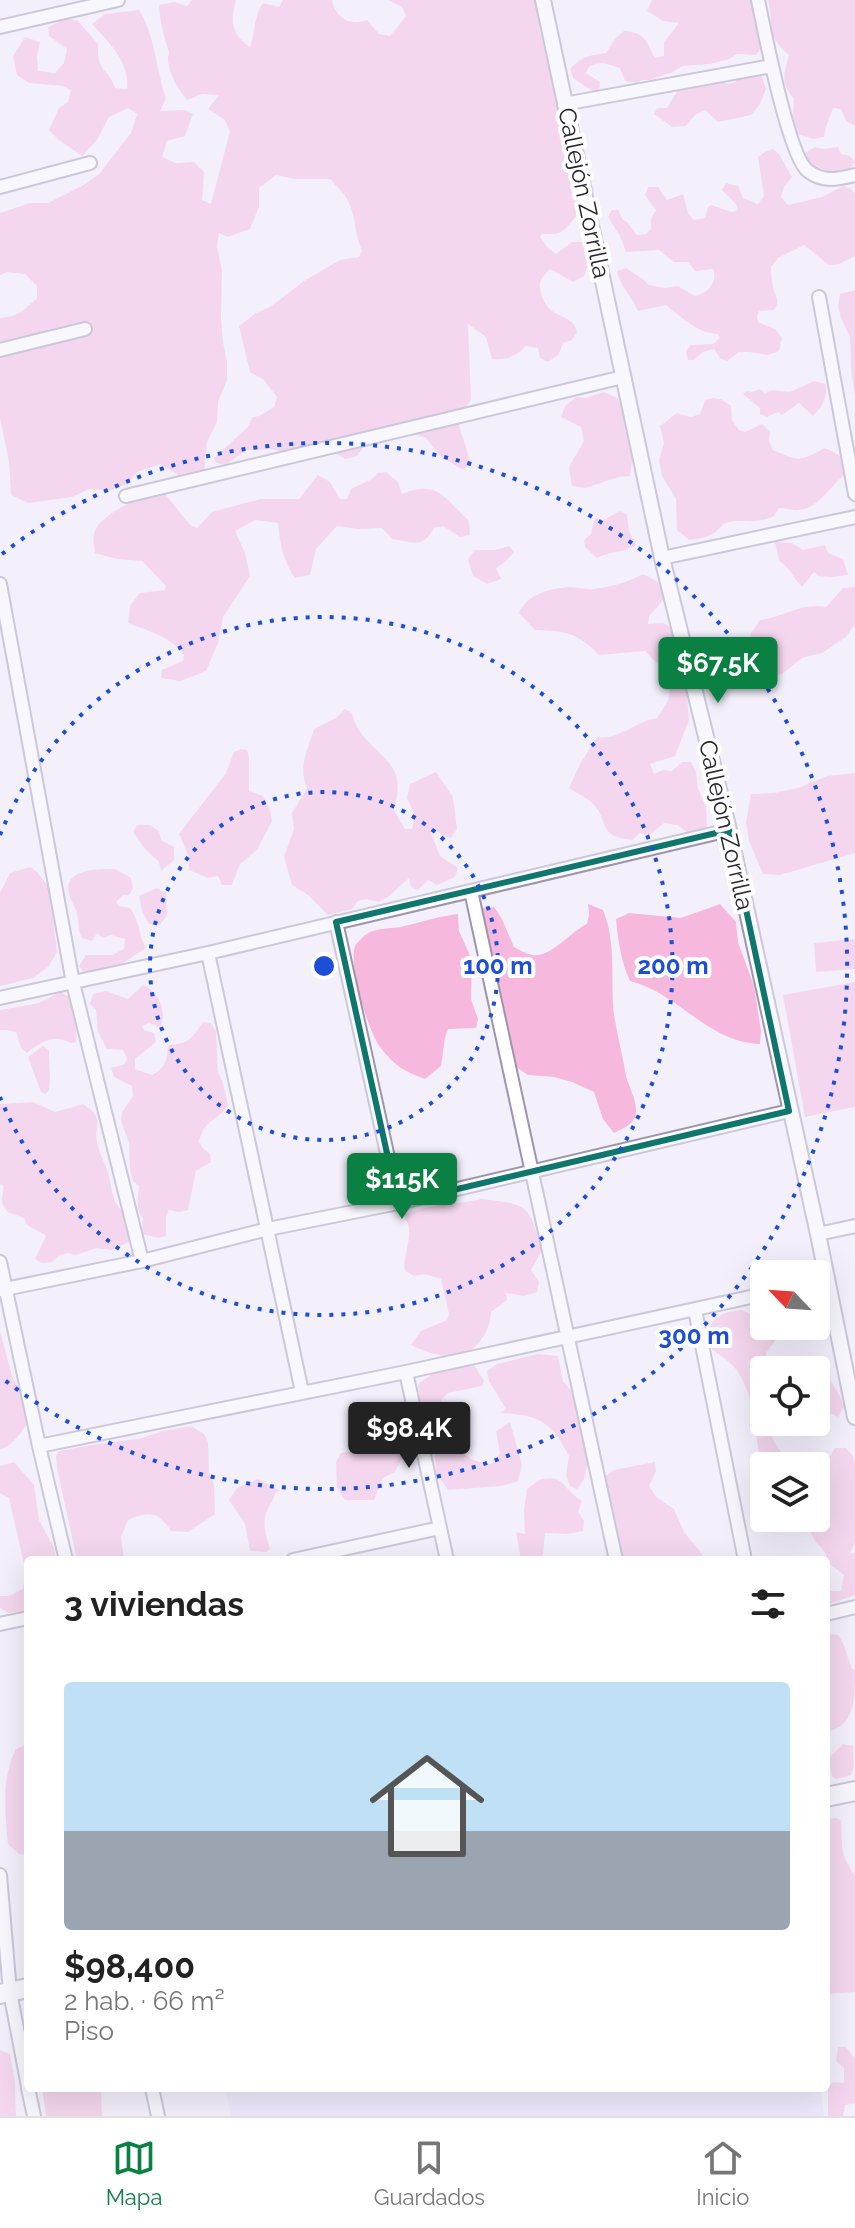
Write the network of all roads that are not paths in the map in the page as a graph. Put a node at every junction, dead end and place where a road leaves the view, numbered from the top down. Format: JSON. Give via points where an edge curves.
{"nodes":[{"id":1,"x":118,"y":0,"type":"edge"},
{"id":2,"x":543,"y":0,"type":"edge"},
{"id":3,"x":758,"y":0,"type":"edge"},
{"id":4,"x":0,"y":27,"type":"edge"},
{"id":5,"x":772,"y":66,"type":"junction"},
{"id":6,"x":564,"y":104,"type":"junction"},
{"id":7,"x":90,"y":163,"type":"dead end"},
{"id":8,"x":855,"y":175,"type":"edge"},
{"id":9,"x":0,"y":187,"type":"edge"},
{"id":10,"x":819,"y":297,"type":"dead end"},
{"id":11,"x":85,"y":329,"type":"dead end"},
{"id":12,"x":0,"y":350,"type":"edge"},
{"id":13,"x":623,"y":377,"type":"junction"},
{"id":14,"x":855,"y":494,"type":"edge"},
{"id":15,"x":126,"y":496,"type":"dead end"},
{"id":16,"x":855,"y":517,"type":"edge"},
{"id":17,"x":662,"y":558,"type":"junction"},
{"id":18,"x":0,"y":584,"type":"edge"},
{"id":19,"x":729,"y":830,"type":"junction"},
{"id":20,"x":471,"y":891,"type":"junction"},
{"id":21,"x":336,"y":922,"type":"junction"},
{"id":22,"x":208,"y":953,"type":"junction"},
{"id":23,"x":73,"y":983,"type":"junction"},
{"id":24,"x":0,"y":998,"type":"edge"},
{"id":25,"x":789,"y":1111,"type":"junction"},
{"id":26,"x":532,"y":1172,"type":"junction"},
{"id":27,"x":398,"y":1203,"type":"junction"},
{"id":28,"x":855,"y":1226,"type":"edge"},
{"id":29,"x":268,"y":1229,"type":"junction"},
{"id":30,"x":818,"y":1234,"type":"junction"},
{"id":31,"x":820,"y":1260,"type":"edge"},
{"id":32,"x":142,"y":1261,"type":"junction"},
{"id":33,"x":0,"y":1262,"type":"edge"},
{"id":34,"x":3,"y":1289,"type":"edge"},
{"id":35,"x":750,"y":1297,"type":"edge"},
{"id":36,"x":695,"y":1310,"type":"junction"},
{"id":37,"x":830,"y":1315,"type":"edge"},
{"id":38,"x":568,"y":1337,"type":"junction"},
{"id":39,"x":406,"y":1372,"type":"junction"},
{"id":40,"x":302,"y":1392,"type":"junction"},
{"id":41,"x":855,"y":1417,"type":"edge"},
{"id":42,"x":39,"y":1446,"type":"junction"},
{"id":43,"x":440,"y":1528,"type":"junction"},
{"id":44,"x":65,"y":1556,"type":"edge"},
{"id":45,"x":311,"y":1556,"type":"edge"},
{"id":46,"x":446,"y":1556,"type":"edge"},
{"id":47,"x":615,"y":1556,"type":"edge"},
{"id":48,"x":744,"y":1556,"type":"edge"},
{"id":49,"x":855,"y":1607,"type":"edge"},
{"id":50,"x":830,"y":1613,"type":"edge"},
{"id":51,"x":24,"y":1619,"type":"edge"},
{"id":52,"x":0,"y":1624,"type":"edge"},
{"id":53,"x":855,"y":1791,"type":"edge"},
{"id":54,"x":830,"y":1796,"type":"edge"},
{"id":55,"x":0,"y":1875,"type":"edge"},
{"id":56,"x":13,"y":1991,"type":"edge"},
{"id":57,"x":24,"y":2061,"type":"edge"},
{"id":58,"x":29,"y":2092,"type":"edge"},
{"id":59,"x":153,"y":2092,"type":"edge"},
{"id":60,"x":34,"y":2116,"type":"edge"},
{"id":61,"x":158,"y":2116,"type":"edge"}],
"edges":[{"from":1,"to":4,"type":"street"},
{"from":2,"to":6,"type":"street","name":"Callejón Zorrilla"},
{"from":3,"to":5,"type":"street"},
{"from":5,"to":6,"type":"street"},
{"from":5,"to":8,"type":"street","via":[[795,154],[806,171],[831,181]]},
{"from":6,"to":13,"type":"street","name":"Callejón Zorrilla"},
{"from":7,"to":9,"type":"street"},
{"from":10,"to":14,"type":"street"},
{"from":11,"to":12,"type":"street"},
{"from":13,"to":15,"type":"street"},
{"from":13,"to":17,"type":"street","name":"Callejón Zorrilla"},
{"from":16,"to":17,"type":"street"},
{"from":17,"to":19,"type":"street","name":"Callejón Zorrilla"},
{"from":18,"to":23,"type":"street"},
{"from":19,"to":20,"type":"street"},
{"from":19,"to":25,"type":"street","name":"Callejón Zorrilla"},
{"from":20,"to":21,"type":"street"},
{"from":20,"to":26,"type":"street"},
{"from":21,"to":22,"type":"street"},
{"from":21,"to":27,"type":"street"},
{"from":22,"to":23,"type":"street"},
{"from":22,"to":29,"type":"street"},
{"from":23,"to":24,"type":"street"},
{"from":23,"to":32,"type":"street"},
{"from":25,"to":26,"type":"street"},
{"from":25,"to":30,"type":"street","name":"Callejón Zorrilla"},
{"from":26,"to":27,"type":"street"},
{"from":26,"to":38,"type":"street"},
{"from":27,"to":29,"type":"street"},
{"from":28,"to":30,"type":"street"},
{"from":29,"to":32,"type":"street"},
{"from":29,"to":40,"type":"street"},
{"from":30,"to":31,"type":"street","name":"Callejón Zorrilla"},
{"from":32,"to":34,"type":"street"},
{"from":33,"to":34,"type":"street"},
{"from":34,"to":42,"type":"street"},
{"from":35,"to":36,"type":"street"},
{"from":36,"to":38,"type":"street"},
{"from":36,"to":48,"type":"street"},
{"from":37,"to":41,"type":"street","name":"Callejón Zorrilla"},
{"from":38,"to":39,"type":"street"},
{"from":38,"to":47,"type":"street"},
{"from":39,"to":40,"type":"street"},
{"from":39,"to":43,"type":"street"},
{"from":40,"to":42,"type":"street"},
{"from":42,"to":44,"type":"street"},
{"from":43,"to":45,"type":"street"},
{"from":43,"to":46,"type":"street"},
{"from":49,"to":50,"type":"street"},
{"from":51,"to":52,"type":"street"},
{"from":53,"to":54,"type":"main road"},
{"from":55,"to":56,"type":"street"},
{"from":56,"to":57,"type":"street"},
{"from":58,"to":60,"type":"street"},
{"from":59,"to":61,"type":"street"}]}
